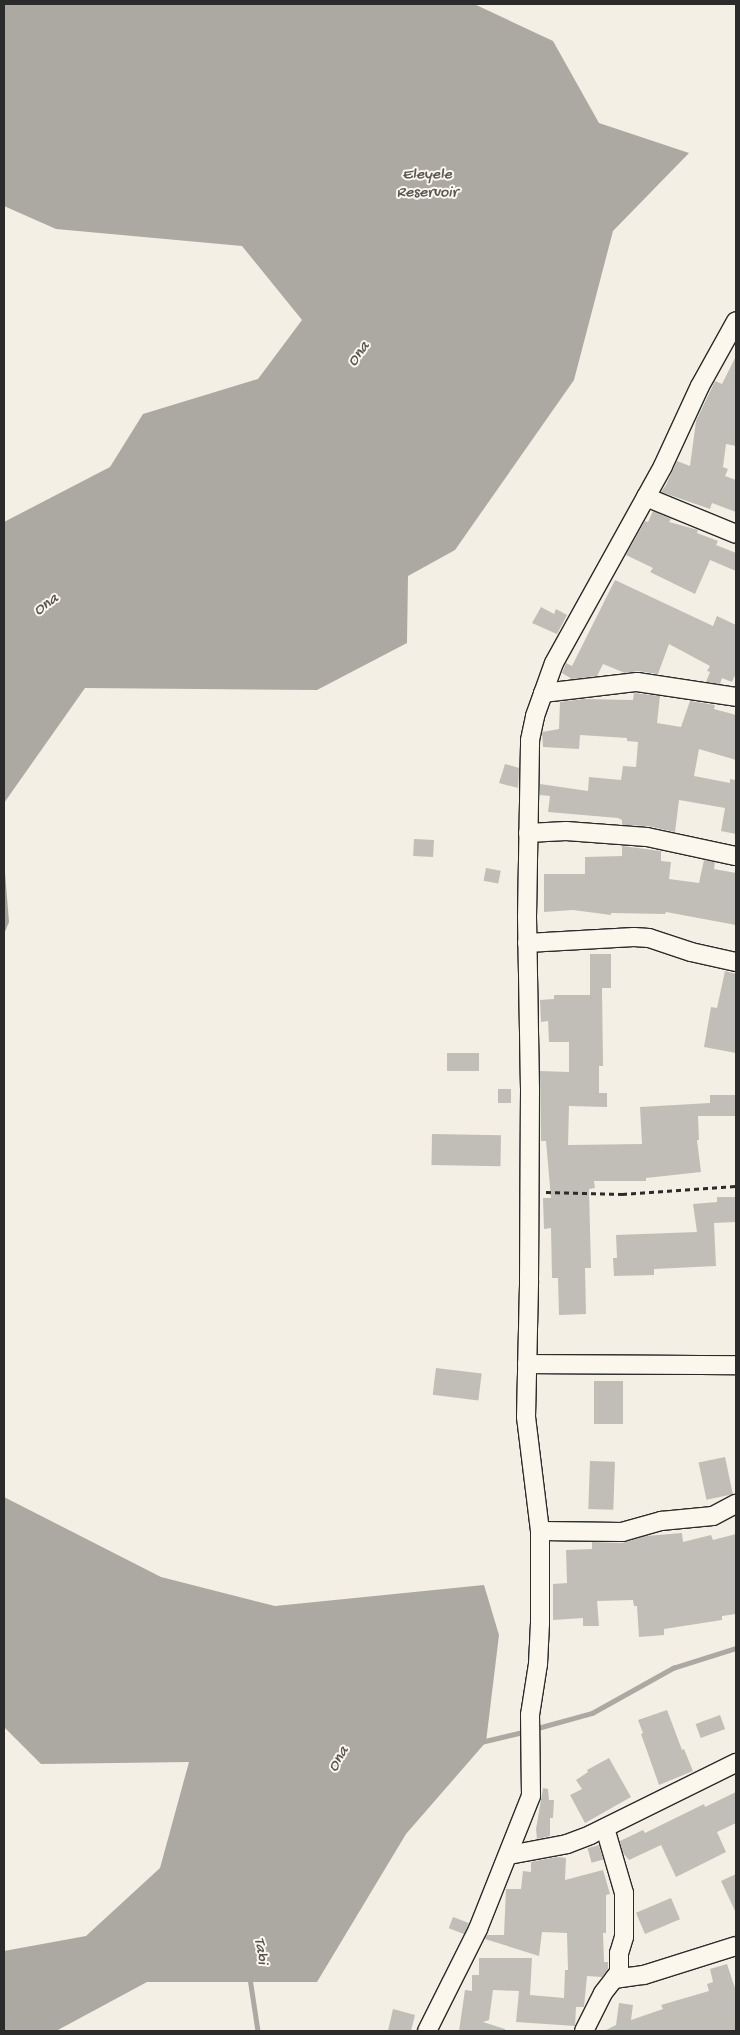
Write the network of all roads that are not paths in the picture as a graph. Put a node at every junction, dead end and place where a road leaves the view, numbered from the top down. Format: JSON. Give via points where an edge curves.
{"nodes":[{"id":1,"x":736,"y":321,"type":"edge"},
{"id":2,"x":646,"y":498,"type":"junction"},
{"id":3,"x":736,"y":534,"type":"edge"},
{"id":4,"x":543,"y":693,"type":"junction"},
{"id":5,"x":736,"y":697,"type":"edge"},
{"id":6,"x":528,"y":833,"type":"junction"},
{"id":7,"x":736,"y":856,"type":"edge"},
{"id":8,"x":527,"y":943,"type":"junction"},
{"id":9,"x":736,"y":962,"type":"edge"},
{"id":10,"x":527,"y":1364,"type":"junction"},
{"id":11,"x":736,"y":1365,"type":"edge"},
{"id":12,"x":736,"y":1504,"type":"edge"},
{"id":13,"x":540,"y":1531,"type":"junction"},
{"id":14,"x":736,"y":1763,"type":"edge"},
{"id":15,"x":605,"y":1828,"type":"junction"},
{"id":16,"x":509,"y":1855,"type":"junction"},
{"id":17,"x":736,"y":1946,"type":"edge"},
{"id":18,"x":614,"y":1979,"type":"junction"},
{"id":19,"x":427,"y":2031,"type":"edge"},
{"id":20,"x":584,"y":2031,"type":"edge"}],
"edges":[{"from":1,"to":2,"type":"street","via":[[700,386]]},
{"from":2,"to":3,"type":"street"},
{"from":2,"to":4,"type":"street","via":[[554,663]]},
{"from":4,"to":5,"type":"street","via":[[637,682]]},
{"from":4,"to":6,"type":"street","via":[[530,740]]},
{"from":6,"to":7,"type":"street","via":[[566,831],[646,837]]},
{"from":6,"to":8,"type":"street"},
{"from":8,"to":9,"type":"street","via":[[648,938]]},
{"from":8,"to":10,"type":"street"},
{"from":10,"to":11,"type":"street"},
{"from":10,"to":13,"type":"street","via":[[526,1417]]},
{"from":12,"to":13,"type":"street","via":[[712,1516],[661,1520],[622,1532]]},
{"from":13,"to":16,"type":"street","via":[[538,1664],[530,1715],[531,1796]]},
{"from":14,"to":15,"type":"street"},
{"from":15,"to":16,"type":"street","via":[[567,1844]]},
{"from":15,"to":18,"type":"street","via":[[624,1893],[624,1937],[619,1953],[619,1972]]},
{"from":16,"to":19,"type":"street","via":[[478,1929]]},
{"from":17,"to":18,"type":"street","via":[[644,1975]]},
{"from":18,"to":20,"type":"street"}]}
